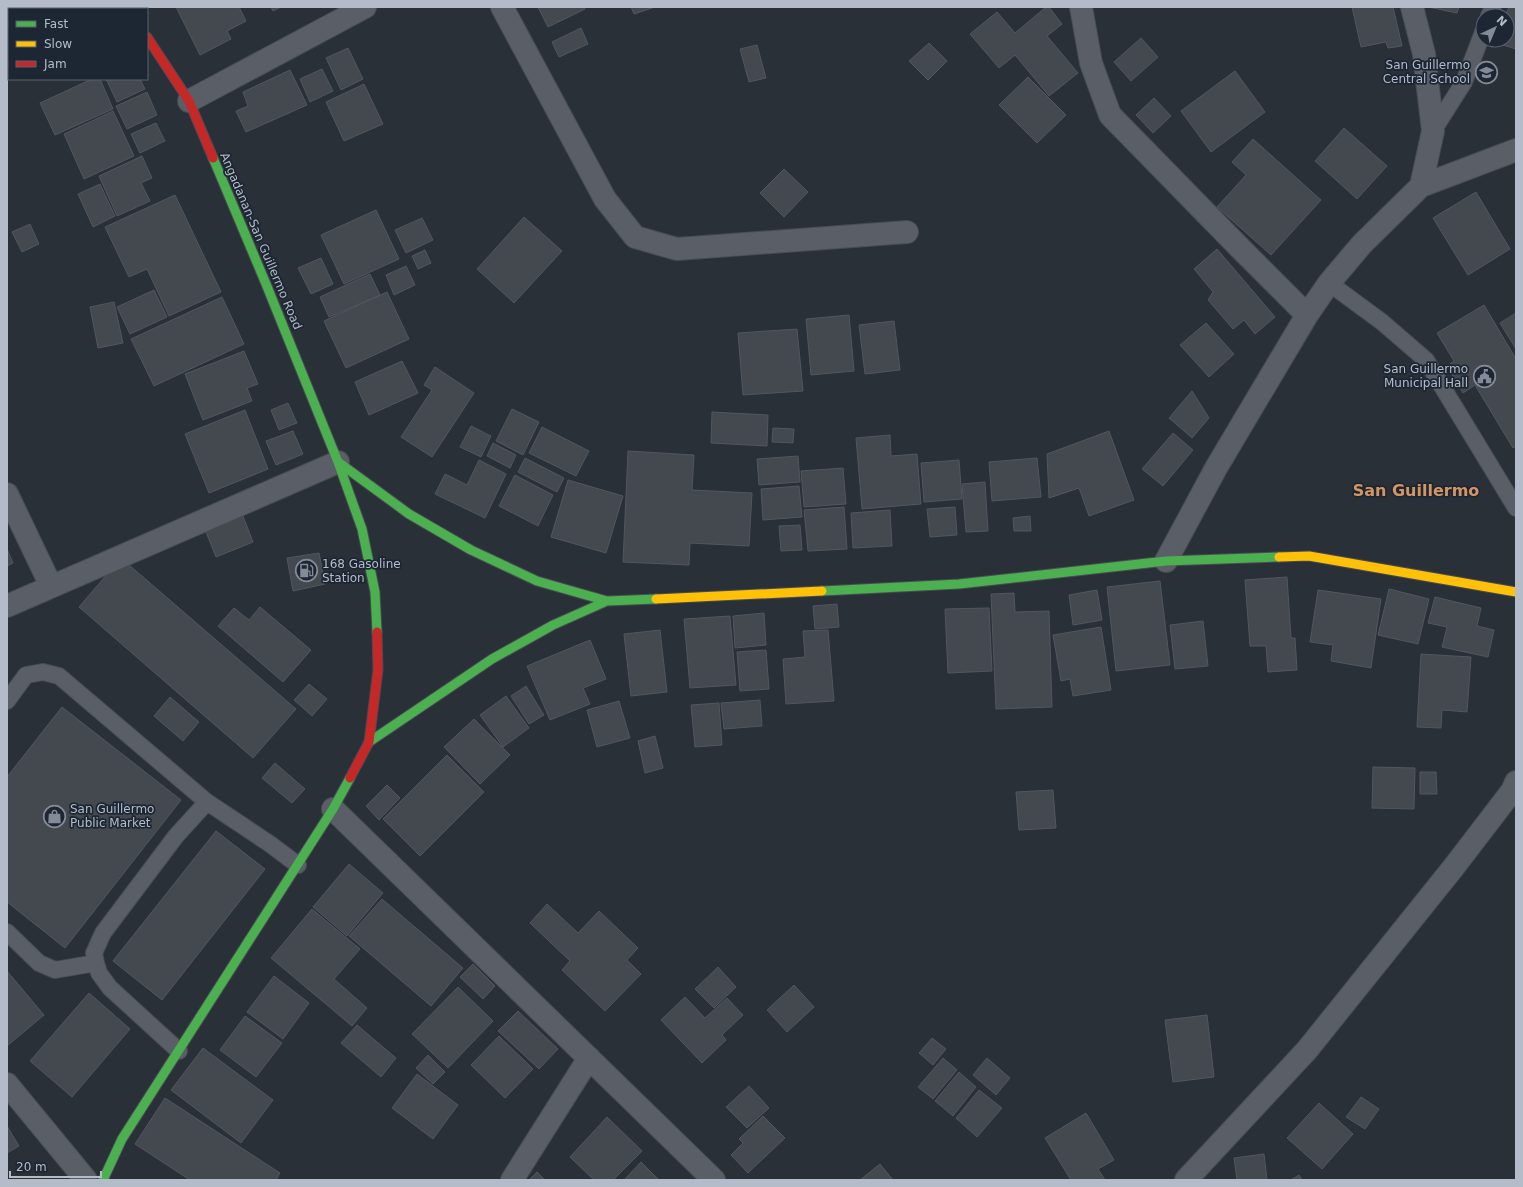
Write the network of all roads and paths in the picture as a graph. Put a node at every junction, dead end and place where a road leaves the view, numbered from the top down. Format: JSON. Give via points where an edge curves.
{"nodes":[{"id":1,"x":365,"y":7,"type":"edge"},
{"id":2,"x":502,"y":7,"type":"edge"},
{"id":3,"x":1081,"y":7,"type":"edge"},
{"id":4,"x":1412,"y":7,"type":"edge"},
{"id":5,"x":148,"y":39,"type":"edge"},
{"id":6,"x":1477,"y":48,"type":"edge"},
{"id":7,"x":189,"y":101,"type":"junction"},
{"id":8,"x":1433,"y":131,"type":"junction"},
{"id":9,"x":1516,"y":150,"type":"edge"},
{"id":10,"x":1421,"y":186,"type":"junction"},
{"id":11,"x":907,"y":232,"type":"dead end"},
{"id":12,"x":1329,"y":283,"type":"junction"},
{"id":13,"x":1307,"y":315,"type":"junction"},
{"id":14,"x":338,"y":462,"type":"junction"},
{"id":15,"x":7,"y":494,"type":"edge"},
{"id":16,"x":1516,"y":508,"type":"edge"},
{"id":17,"x":1166,"y":561,"type":"junction"},
{"id":18,"x":51,"y":586,"type":"junction"},
{"id":19,"x":1516,"y":592,"type":"edge"},
{"id":20,"x":607,"y":600,"type":"junction"},
{"id":21,"x":7,"y":606,"type":"edge"},
{"id":22,"x":7,"y":701,"type":"edge"},
{"id":23,"x":369,"y":742,"type":"junction"},
{"id":24,"x":1516,"y":782,"type":"edge"},
{"id":25,"x":207,"y":802,"type":"junction"},
{"id":26,"x":334,"y":809,"type":"junction"},
{"id":27,"x":298,"y":865,"type":"junction"},
{"id":28,"x":7,"y":932,"type":"edge"},
{"id":29,"x":96,"y":963,"type":"junction"},
{"id":30,"x":179,"y":1051,"type":"junction"},
{"id":31,"x":589,"y":1058,"type":"junction"},
{"id":32,"x":7,"y":1084,"type":"edge"},
{"id":33,"x":86,"y":1180,"type":"edge"},
{"id":34,"x":103,"y":1180,"type":"edge"},
{"id":35,"x":512,"y":1180,"type":"edge"},
{"id":36,"x":714,"y":1180,"type":"edge"},
{"id":37,"x":1186,"y":1180,"type":"edge"}],
"edges":[{"from":1,"to":7,"type":"street"},
{"from":2,"to":11,"type":"street","via":[[605,199],[635,237],[677,250]]},
{"from":3,"to":13,"type":"street","via":[[1091,63],[1110,115]]},
{"from":4,"to":8,"type":"street","via":[[1424,54]]},
{"from":5,"to":7,"type":"street","name":"Angadanan-San Guillermo Road"},
{"from":6,"to":8,"type":"lane","via":[[1464,82]]},
{"from":7,"to":14,"type":"street","name":"Angadanan-San Guillermo Road"},
{"from":8,"to":10,"type":"street"},
{"from":9,"to":10,"type":"street"},
{"from":10,"to":12,"type":"street","via":[[1362,244]]},
{"from":12,"to":13,"type":"street"},
{"from":12,"to":16,"type":"lane","via":[[1382,322],[1426,360]]},
{"from":13,"to":17,"type":"street","via":[[1216,468]]},
{"from":14,"to":18,"type":"street"},
{"from":14,"to":20,"type":"street","via":[[409,514],[471,550],[537,581]]},
{"from":14,"to":23,"type":"street","name":"Angadanan-San Guillermo Road","via":[[362,530],[375,592],[378,670]]},
{"from":15,"to":18,"type":"street"},
{"from":17,"to":19,"type":"street","via":[[1309,556]]},
{"from":17,"to":20,"type":"street","via":[[959,584]]},
{"from":18,"to":21,"type":"street"},
{"from":20,"to":23,"type":"street","via":[[553,625],[492,659]]},
{"from":22,"to":25,"type":"lane","via":[[26,675],[43,672],[59,676]]},
{"from":23,"to":26,"type":"street"},
{"from":24,"to":37,"type":"street","via":[[1453,868],[1307,1050]]},
{"from":25,"to":27,"type":"lane"},
{"from":25,"to":29,"type":"lane","via":[[176,836],[102,933],[94,952]]},
{"from":26,"to":27,"type":"street"},
{"from":26,"to":31,"type":"street"},
{"from":27,"to":30,"type":"street"},
{"from":28,"to":29,"type":"lane","via":[[39,963],[55,970]]},
{"from":29,"to":30,"type":"lane","via":[[99,973],[110,988]]},
{"from":30,"to":34,"type":"street","via":[[122,1139]]},
{"from":31,"to":35,"type":"street"},
{"from":31,"to":36,"type":"street"},
{"from":32,"to":33,"type":"street"}]}
